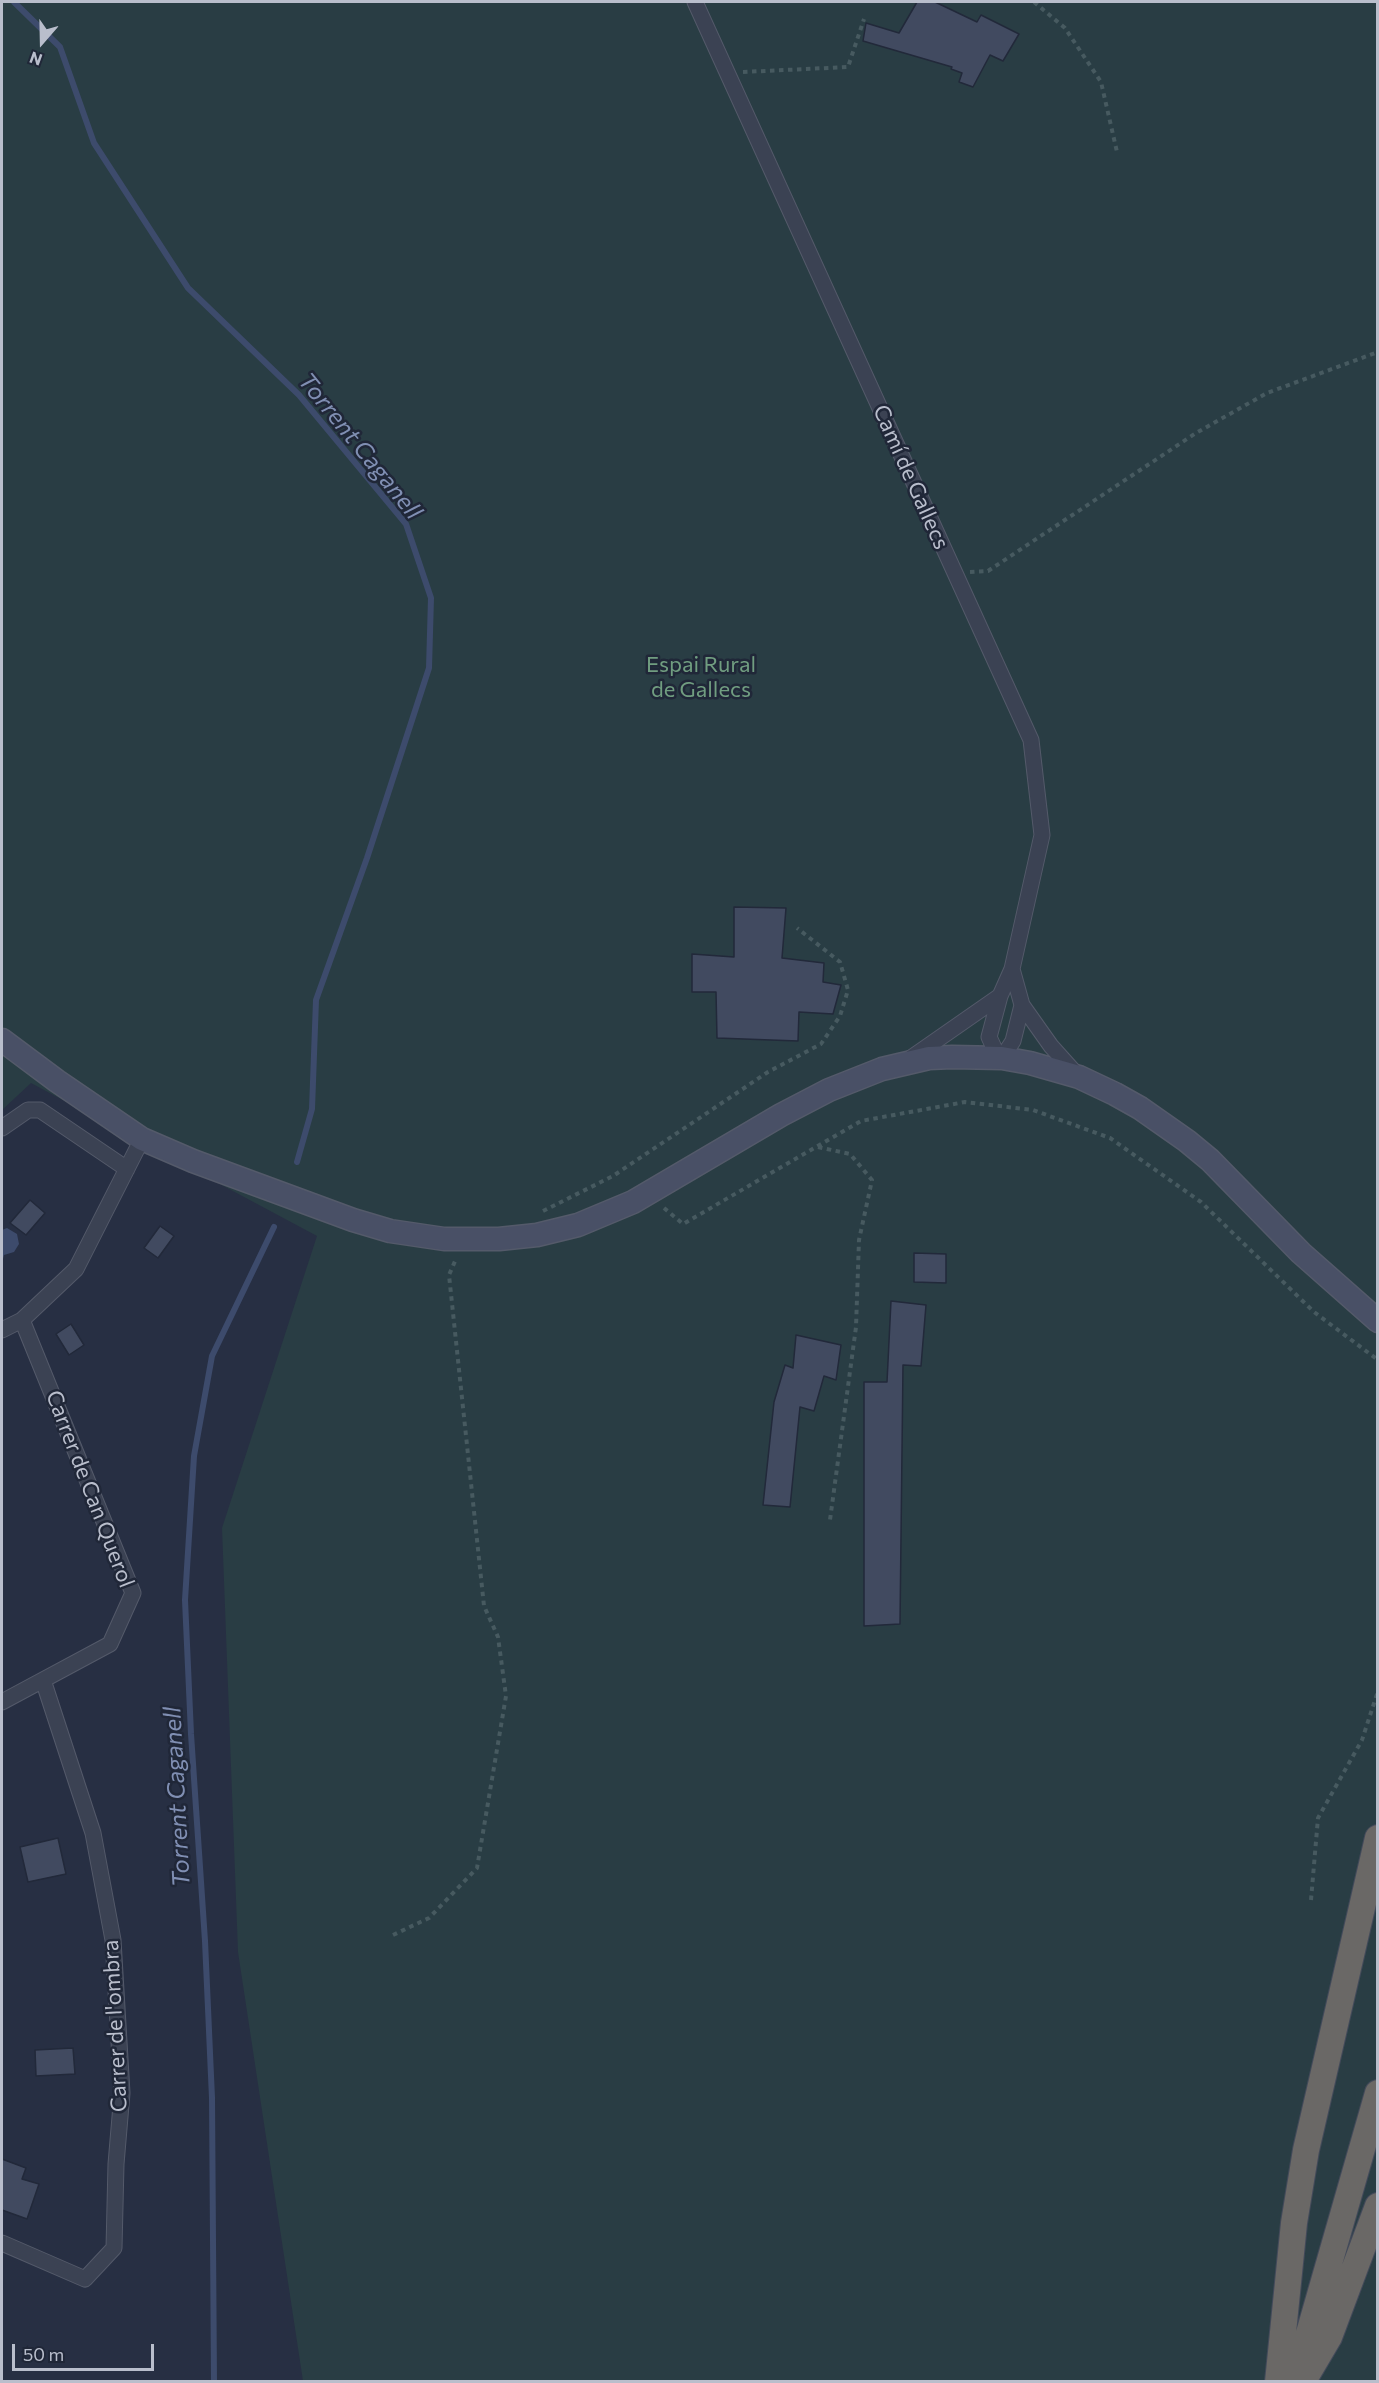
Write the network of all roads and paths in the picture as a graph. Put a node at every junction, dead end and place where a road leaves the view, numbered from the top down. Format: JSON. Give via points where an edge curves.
{"nodes":[{"id":1,"x":695,"y":2,"type":"edge"},
{"id":2,"x":1034,"y":2,"type":"edge"},
{"id":3,"x":864,"y":19,"type":"dead end"},
{"id":4,"x":728,"y":72,"type":"junction"},
{"id":5,"x":1117,"y":152,"type":"dead end"},
{"id":6,"x":1377,"y":352,"type":"edge"},
{"id":7,"x":955,"y":573,"type":"junction"},
{"id":8,"x":797,"y":928,"type":"dead end"},
{"id":9,"x":1012,"y":969,"type":"junction"},
{"id":10,"x":1000,"y":996,"type":"junction"},
{"id":11,"x":1022,"y":1005,"type":"junction"},
{"id":12,"x":2,"y":1040,"type":"edge"},
{"id":13,"x":1002,"y":1058,"type":"junction"},
{"id":14,"x":903,"y":1064,"type":"junction"},
{"id":15,"x":1079,"y":1077,"type":"junction"},
{"id":16,"x":2,"y":1128,"type":"edge"},
{"id":17,"x":142,"y":1139,"type":"junction"},
{"id":18,"x":817,"y":1147,"type":"junction"},
{"id":19,"x":127,"y":1169,"type":"junction"},
{"id":20,"x":647,"y":1194,"type":"junction"},
{"id":21,"x":526,"y":1236,"type":"junction"},
{"id":22,"x":464,"y":1239,"type":"junction"},
{"id":23,"x":1373,"y":1316,"type":"edge"},
{"id":24,"x":22,"y":1320,"type":"junction"},
{"id":25,"x":2,"y":1330,"type":"edge"},
{"id":26,"x":1377,"y":1360,"type":"edge"},
{"id":27,"x":831,"y":1520,"type":"dead end"},
{"id":28,"x":43,"y":1680,"type":"junction"},
{"id":29,"x":1377,"y":1691,"type":"edge"},
{"id":30,"x":2,"y":1702,"type":"edge"},
{"id":31,"x":1377,"y":1838,"type":"edge"},
{"id":32,"x":1311,"y":1900,"type":"dead end"},
{"id":33,"x":393,"y":1935,"type":"dead end"},
{"id":34,"x":1377,"y":2093,"type":"edge"},
{"id":35,"x":1377,"y":2206,"type":"edge"},
{"id":36,"x":2,"y":2242,"type":"edge"},
{"id":37,"x":1278,"y":2382,"type":"edge"},
{"id":38,"x":1295,"y":2382,"type":"edge"},
{"id":39,"x":1303,"y":2382,"type":"edge"}],
"edges":[{"from":1,"to":4,"type":"street","name":"Camí de Gallecs"},
{"from":2,"to":5,"type":"path","via":[[1065,28],[1101,82]]},
{"from":3,"to":4,"type":"path","via":[[848,67]]},
{"from":4,"to":7,"type":"street","name":"Camí de Gallecs"},
{"from":6,"to":7,"type":"path","via":[[1267,393],[1196,433],[988,571]]},
{"from":7,"to":9,"type":"street","name":"Camí de Gallecs","via":[[1031,740],[1042,835]]},
{"from":8,"to":21,"type":"path","via":[[840,962],[848,990],[840,1016],[820,1044],[768,1072],[613,1176],[530,1218]]},
{"from":9,"to":10,"type":"street","name":"Camí de Gallecs"},
{"from":9,"to":11,"type":"street","name":"Camí de Gallecs"},
{"from":10,"to":13,"type":"street","name":"Camí de Gallecs","via":[[989,1037]]},
{"from":10,"to":14,"type":"street"},
{"from":11,"to":13,"type":"street","name":"Camí de Gallecs","via":[[1013,1041]]},
{"from":11,"to":15,"type":"street","name":"Camí de Gallecs"},
{"from":12,"to":17,"type":"main road"},
{"from":13,"to":14,"type":"main road","via":[[929,1058]]},
{"from":13,"to":15,"type":"main road"},
{"from":14,"to":20,"type":"main road","via":[[829,1090]]},
{"from":15,"to":23,"type":"main road","via":[[1140,1108],[1187,1141],[1301,1253]]},
{"from":16,"to":19,"type":"street","via":[[28,1110],[40,1110]]},
{"from":17,"to":19,"type":"street"},
{"from":17,"to":22,"type":"main road","via":[[353,1220],[390,1231]]},
{"from":18,"to":20,"type":"path","via":[[683,1224]]},
{"from":18,"to":26,"type":"path","via":[[861,1121],[965,1102],[1033,1110],[1110,1138],[1200,1202],[1314,1312]]},
{"from":18,"to":27,"type":"path","via":[[850,1154],[872,1180],[859,1240],[856,1327]]},
{"from":19,"to":24,"type":"street","via":[[76,1269]]},
{"from":20,"to":21,"type":"main road","via":[[578,1225]]},
{"from":21,"to":22,"type":"main road"},
{"from":22,"to":33,"type":"path","via":[[449,1275],[484,1606],[498,1637],[506,1696],[477,1868],[429,1918]]},
{"from":24,"to":25,"type":"street"},
{"from":24,"to":28,"type":"street","name":"Carrer de Can Querol","via":[[133,1593],[110,1644]]},
{"from":28,"to":30,"type":"street","name":"Carrer de Can Querol"},
{"from":28,"to":36,"type":"street","name":"Carrer de l'ombra","via":[[93,1833],[112,1940],[122,2093],[114,2248],[85,2279]]},
{"from":29,"to":32,"type":"path","via":[[1362,1740],[1318,1818]]},
{"from":31,"to":37,"type":"highway","via":[[1306,2150],[1294,2223]]},
{"from":34,"to":38,"type":"highway"},
{"from":35,"to":39,"type":"highway","via":[[1329,2337]]}]}
